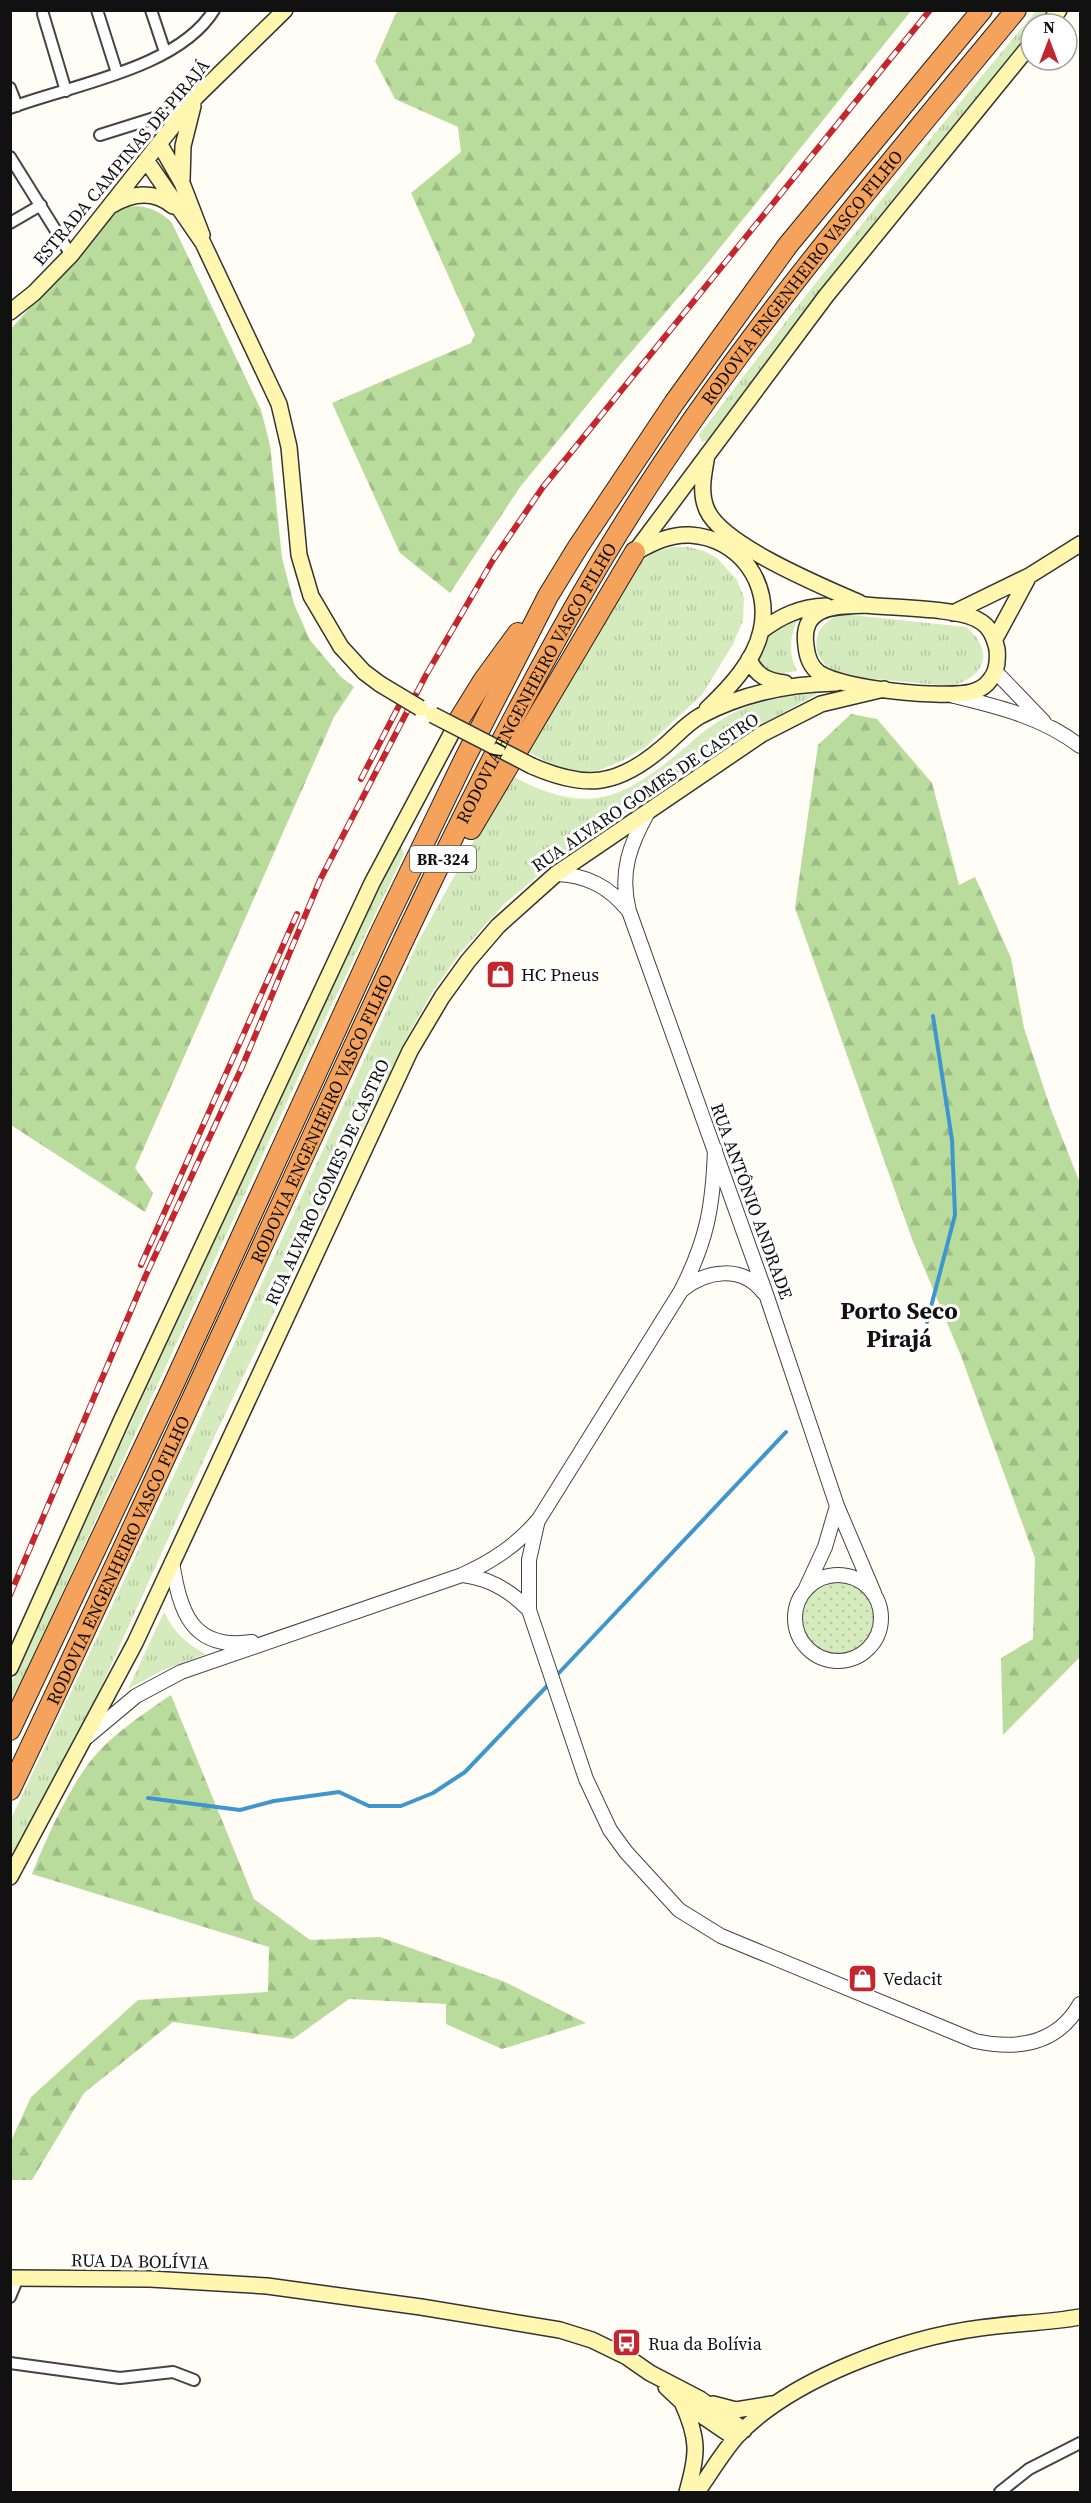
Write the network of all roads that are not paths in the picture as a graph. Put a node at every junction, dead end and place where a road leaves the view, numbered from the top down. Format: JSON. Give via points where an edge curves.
{"nodes":[{"id":1,"x":97,"y":10,"type":"edge"},
{"id":2,"x":152,"y":10,"type":"edge"},
{"id":3,"x":214,"y":10,"type":"edge"},
{"id":4,"x":285,"y":10,"type":"edge"},
{"id":5,"x":974,"y":10,"type":"edge"},
{"id":6,"x":982,"y":10,"type":"edge"},
{"id":7,"x":1016,"y":10,"type":"edge"},
{"id":8,"x":44,"y":14,"type":"dead end"},
{"id":9,"x":953,"y":45,"type":"junction"},
{"id":10,"x":165,"y":52,"type":"junction"},
{"id":11,"x":1019,"y":59,"type":"edge"},
{"id":12,"x":117,"y":73,"type":"junction"},
{"id":13,"x":10,"y":87,"type":"edge"},
{"id":14,"x":66,"y":91,"type":"junction"},
{"id":15,"x":191,"y":102,"type":"junction"},
{"id":16,"x":14,"y":107,"type":"edge"},
{"id":17,"x":100,"y":135,"type":"dead end"},
{"id":18,"x":159,"y":143,"type":"junction"},
{"id":19,"x":11,"y":158,"type":"edge"},
{"id":20,"x":146,"y":160,"type":"junction"},
{"id":21,"x":182,"y":183,"type":"junction"},
{"id":22,"x":41,"y":205,"type":"junction"},
{"id":23,"x":108,"y":207,"type":"junction"},
{"id":24,"x":183,"y":216,"type":"junction"},
{"id":25,"x":10,"y":223,"type":"edge"},
{"id":26,"x":203,"y":243,"type":"junction"},
{"id":27,"x":71,"y":255,"type":"junction"},
{"id":28,"x":10,"y":312,"type":"edge"},
{"id":29,"x":708,"y":452,"type":"junction"},
{"id":30,"x":1080,"y":544,"type":"edge"},
{"id":31,"x":635,"y":552,"type":"junction"},
{"id":32,"x":1029,"y":576,"type":"junction"},
{"id":33,"x":548,"y":596,"type":"junction"},
{"id":34,"x":866,"y":605,"type":"junction"},
{"id":35,"x":832,"y":606,"type":"junction"},
{"id":36,"x":953,"y":613,"type":"junction"},
{"id":37,"x":761,"y":631,"type":"junction"},
{"id":38,"x":995,"y":639,"type":"junction"},
{"id":39,"x":749,"y":659,"type":"junction"},
{"id":40,"x":995,"y":670,"type":"junction"},
{"id":41,"x":844,"y":683,"type":"junction"},
{"id":42,"x":797,"y":684,"type":"junction"},
{"id":43,"x":884,"y":689,"type":"junction"},
{"id":44,"x":943,"y":694,"type":"junction"},
{"id":45,"x":699,"y":717,"type":"junction"},
{"id":46,"x":457,"y":723,"type":"joint"},
{"id":47,"x":1045,"y":723,"type":"junction"},
{"id":48,"x":1080,"y":746,"type":"edge"},
{"id":49,"x":648,"y":812,"type":"junction"},
{"id":50,"x":556,"y":874,"type":"junction"},
{"id":51,"x":629,"y":911,"type":"junction"},
{"id":52,"x":398,"y":949,"type":"junction"},
{"id":53,"x":715,"y":1149,"type":"junction"},
{"id":54,"x":681,"y":1291,"type":"junction"},
{"id":55,"x":767,"y":1297,"type":"junction"},
{"id":56,"x":837,"y":1506,"type":"junction"},
{"id":57,"x":539,"y":1519,"type":"junction"},
{"id":58,"x":172,"y":1562,"type":"junction"},
{"id":59,"x":462,"y":1575,"type":"junction"},
{"id":60,"x":805,"y":1590,"type":"junction"},
{"id":61,"x":874,"y":1593,"type":"junction"},
{"id":62,"x":529,"y":1610,"type":"junction"},
{"id":63,"x":280,"y":1637,"type":"junction"},
{"id":64,"x":10,"y":1668,"type":"edge"},
{"id":65,"x":10,"y":1730,"type":"edge"},
{"id":66,"x":87,"y":1737,"type":"junction"},
{"id":67,"x":10,"y":1790,"type":"edge"},
{"id":68,"x":10,"y":1877,"type":"edge"},
{"id":69,"x":1080,"y":2004,"type":"edge"},
{"id":70,"x":14,"y":2278,"type":"edge"},
{"id":71,"x":10,"y":2297,"type":"edge"},
{"id":72,"x":1080,"y":2317,"type":"edge"},
{"id":73,"x":10,"y":2363,"type":"edge"},
{"id":74,"x":650,"y":2373,"type":"junction"},
{"id":75,"x":194,"y":2380,"type":"dead end"},
{"id":76,"x":700,"y":2399,"type":"junction"},
{"id":77,"x":682,"y":2402,"type":"junction"},
{"id":78,"x":778,"y":2403,"type":"junction"},
{"id":79,"x":739,"y":2434,"type":"junction"},
{"id":80,"x":1080,"y":2443,"type":"edge"},
{"id":81,"x":696,"y":2492,"type":"edge"},
{"id":82,"x":1000,"y":2493,"type":"edge"}],
"edges":[{"from":1,"to":12,"type":"street"},
{"from":2,"to":10,"type":"street"},
{"from":3,"to":10,"type":"street","via":[[197,31]]},
{"from":4,"to":15,"type":"main road","name":"ESTRADA CAMPINAS DE PIRAJÁ"},
{"from":5,"to":9,"type":"highway"},
{"from":6,"to":9,"type":"highway","name":"RODOVIA ENGENHEIRO VASCO FILHO","number":"BR-324"},
{"from":7,"to":52,"type":"highway","name":"RODOVIA ENGENHEIRO VASCO FILHO","number":"BR-324","via":[[799,277],[691,423],[601,561],[523,703]]},
{"from":8,"to":14,"type":"street"},
{"from":9,"to":33,"type":"highway","name":"RODOVIA ENGENHEIRO VASCO FILHO","number":"BR-324","via":[[788,245],[674,403]]},
{"from":10,"to":12,"type":"street"},
{"from":11,"to":29,"type":"main road","via":[[833,287]]},
{"from":12,"to":14,"type":"street"},
{"from":13,"to":16,"type":"street"},
{"from":14,"to":16,"type":"street"},
{"from":15,"to":17,"type":"street"},
{"from":15,"to":18,"type":"main road","name":"ESTRADA CAMPINAS DE PIRAJÁ"},
{"from":15,"to":21,"type":"main road"},
{"from":18,"to":20,"type":"main road","name":"ESTRADA CAMPINAS DE PIRAJÁ"},
{"from":18,"to":21,"type":"main road"},
{"from":19,"to":22,"type":"street"},
{"from":20,"to":23,"type":"main road","name":"ESTRADA CAMPINAS DE PIRAJÁ"},
{"from":20,"to":24,"type":"main road"},
{"from":21,"to":26,"type":"main road","via":[[201,228]]},
{"from":22,"to":25,"type":"street"},
{"from":22,"to":27,"type":"street"},
{"from":23,"to":24,"type":"main road","via":[[140,195],[158,196]]},
{"from":23,"to":27,"type":"main road","name":"ESTRADA CAMPINAS DE PIRAJÁ"},
{"from":24,"to":26,"type":"main road"},
{"from":26,"to":45,"type":"main road","bridge":true,"via":[[279,404],[289,447],[299,555],[310,596],[341,647],[364,672],[426,711],[532,766],[580,782],[614,777],[655,753]]},
{"from":27,"to":28,"type":"main road","name":"ESTRADA CAMPINAS DE PIRAJÁ"},
{"from":29,"to":31,"type":"main road"},
{"from":29,"to":34,"type":"main road","via":[[703,495],[715,522],[798,575]]},
{"from":30,"to":32,"type":"main road"},
{"from":31,"to":37,"type":"main road","via":[[663,539],[690,535],[735,552],[758,582],[763,608]]},
{"from":31,"to":52,"type":"highway"},
{"from":32,"to":36,"type":"main road"},
{"from":32,"to":38,"type":"main road"},
{"from":33,"to":46,"type":"highway","via":[[490,671]]},
{"from":33,"to":65,"type":"highway","name":"RODOVIA ENGENHEIRO VASCO FILHO","number":"BR-324","via":[[379,936]]},
{"from":34,"to":35,"type":"main road"},
{"from":34,"to":36,"type":"main road"},
{"from":35,"to":37,"type":"main road","via":[[796,610]]},
{"from":35,"to":41,"type":"main road","via":[[815,614],[809,623],[807,657],[822,675]]},
{"from":36,"to":38,"type":"main road","via":[[980,621]]},
{"from":37,"to":39,"type":"main road"},
{"from":38,"to":40,"type":"main road"},
{"from":39,"to":42,"type":"main road","via":[[761,676]]},
{"from":39,"to":45,"type":"main road"},
{"from":40,"to":44,"type":"main road","via":[[983,687],[972,692]]},
{"from":40,"to":47,"type":"street"},
{"from":41,"to":42,"type":"main road"},
{"from":41,"to":43,"type":"main road"},
{"from":42,"to":45,"type":"main road","via":[[758,692]]},
{"from":43,"to":44,"type":"main road"},
{"from":43,"to":49,"type":"main road","name":"RUA ALVARO GOMES DE CASTRO","via":[[839,698],[804,711],[762,734]]},
{"from":44,"to":47,"type":"street"},
{"from":46,"to":64,"type":"main road","via":[[372,884]]},
{"from":47,"to":48,"type":"street"},
{"from":49,"to":50,"type":"main road","name":"RUA ALVARO GOMES DE CASTRO"},
{"from":49,"to":51,"type":"street","name":"RUA ANTÔNIO ANDRADE","via":[[626,859]]},
{"from":50,"to":51,"type":"street","name":"RUA ANTÔNIO ANDRADE","via":[[593,881],[611,892]]},
{"from":50,"to":58,"type":"main road","name":"RUA ALVARO GOMES DE CASTRO","via":[[498,926],[468,961],[410,1050]]},
{"from":51,"to":53,"type":"street","name":"RUA ANTÔNIO ANDRADE"},
{"from":52,"to":67,"type":"highway","name":"RODOVIA ENGENHEIRO VASCO FILHO","number":"BR-324"},
{"from":53,"to":54,"type":"street","via":[[709,1223]]},
{"from":53,"to":55,"type":"street","name":"RUA ANTÔNIO ANDRADE"},
{"from":54,"to":55,"type":"street","via":[[702,1277],[726,1273],[749,1278]]},
{"from":54,"to":57,"type":"street"},
{"from":55,"to":56,"type":"street","name":"RUA ANTÔNIO ANDRADE"},
{"from":56,"to":60,"type":"street","via":[[825,1547]]},
{"from":56,"to":61,"type":"street","name":"RUA ANTÔNIO ANDRADE"},
{"from":57,"to":59,"type":"street","via":[[504,1553]]},
{"from":57,"to":62,"type":"street","via":[[529,1560]]},
{"from":58,"to":63,"type":"street","via":[[183,1613],[199,1631],[230,1643]]},
{"from":58,"to":66,"type":"main road","name":"RUA ALVARO GOMES DE CASTRO"},
{"from":59,"to":62,"type":"street","via":[[513,1594]]},
{"from":59,"to":63,"type":"street"},
{"from":60,"to":61,"type":"street","via":[[816,1580],[840,1575],[863,1583]]},
{"from":60,"to":61,"type":"street","via":[[797,1603],[796,1632],[814,1655],[836,1661],[858,1658],[878,1636],[882,1622]]},
{"from":62,"to":69,"type":"street","via":[[585,1779],[610,1830],[664,1896],[699,1923],[764,1955],[945,2030],[998,2046],[1022,2046],[1044,2039]]},
{"from":63,"to":66,"type":"street","via":[[154,1684]]},
{"from":66,"to":68,"type":"main road","name":"RUA ALVARO GOMES DE CASTRO"},
{"from":70,"to":71,"type":"street"},
{"from":70,"to":74,"type":"main road","name":"RUA DA BOLÍVIA","via":[[150,2279],[267,2286],[422,2307],[577,2335],[608,2347]]},
{"from":72,"to":78,"type":"main road","via":[[980,2328],[917,2341],[825,2376]]},
{"from":73,"to":75,"type":"street","via":[[120,2378],[173,2372]]},
{"from":74,"to":76,"type":"main road","name":"RUA DA BOLÍVIA"},
{"from":74,"to":77,"type":"main road","name":"RUA DA BOLÍVIA"},
{"from":76,"to":78,"type":"main road","via":[[736,2410]]},
{"from":76,"to":79,"type":"main road","name":"RUA DA BOLÍVIA"},
{"from":77,"to":79,"type":"main road","name":"RUA DA BOLÍVIA"},
{"from":77,"to":81,"type":"main road","via":[[697,2446]]},
{"from":78,"to":79,"type":"main road"},
{"from":79,"to":81,"type":"main road"},
{"from":80,"to":82,"type":"street","via":[[1029,2469]]}]}
